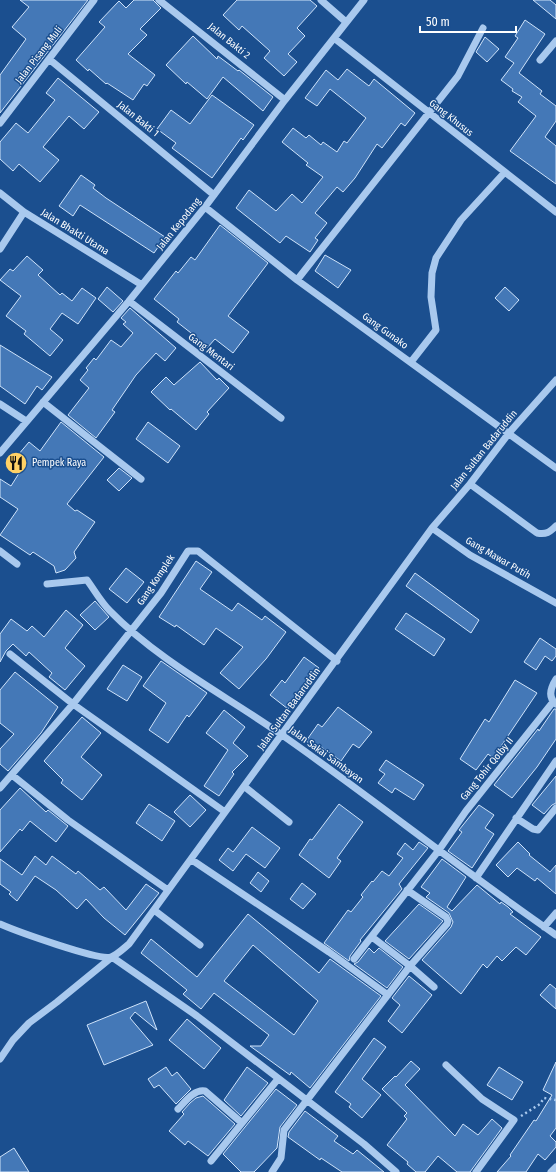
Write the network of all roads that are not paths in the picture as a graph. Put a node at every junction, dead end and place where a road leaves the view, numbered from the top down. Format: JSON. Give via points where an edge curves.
{"nodes":[{"id":1,"x":94,"y":0,"type":"edge"},
{"id":2,"x":159,"y":0,"type":"edge"},
{"id":3,"x":321,"y":0,"type":"edge"},
{"id":4,"x":364,"y":0,"type":"edge"},
{"id":5,"x":346,"y":22,"type":"junction"},
{"id":6,"x":483,"y":28,"type":"dead end"},
{"id":7,"x":334,"y":38,"type":"junction"},
{"id":8,"x":556,"y":41,"type":"edge"},
{"id":9,"x":49,"y":59,"type":"junction"},
{"id":10,"x":540,"y":60,"type":"dead end"},
{"id":11,"x":285,"y":100,"type":"junction"},
{"id":12,"x":430,"y":114,"type":"junction"},
{"id":13,"x":0,"y":122,"type":"edge"},
{"id":14,"x":505,"y":172,"type":"junction"},
{"id":15,"x":0,"y":193,"type":"edge"},
{"id":16,"x":214,"y":195,"type":"junction"},
{"id":17,"x":205,"y":207,"type":"junction"},
{"id":18,"x":24,"y":212,"type":"junction"},
{"id":19,"x":556,"y":212,"type":"edge"},
{"id":20,"x":0,"y":249,"type":"edge"},
{"id":21,"x":297,"y":280,"type":"junction"},
{"id":22,"x":142,"y":285,"type":"junction"},
{"id":23,"x":129,"y":302,"type":"junction"},
{"id":24,"x":411,"y":362,"type":"junction"},
{"id":25,"x":555,"y":384,"type":"edge"},
{"id":26,"x":43,"y":402,"type":"junction"},
{"id":27,"x":0,"y":404,"type":"edge"},
{"id":28,"x":281,"y":418,"type":"dead end"},
{"id":29,"x":26,"y":422,"type":"junction"},
{"id":30,"x":509,"y":433,"type":"junction"},
{"id":31,"x":0,"y":453,"type":"edge"},
{"id":32,"x":556,"y":468,"type":"edge"},
{"id":33,"x":141,"y":478,"type":"dead end"},
{"id":34,"x":470,"y":484,"type":"junction"},
{"id":35,"x":556,"y":526,"type":"edge"},
{"id":36,"x":432,"y":528,"type":"junction"},
{"id":37,"x":0,"y":550,"type":"edge"},
{"id":38,"x":17,"y":564,"type":"dead end"},
{"id":39,"x":47,"y":584,"type":"dead end"},
{"id":40,"x":556,"y":603,"type":"edge"},
{"id":41,"x":131,"y":631,"type":"junction"},
{"id":42,"x":10,"y":654,"type":"dead end"},
{"id":43,"x":337,"y":661,"type":"junction"},
{"id":44,"x":556,"y":679,"type":"edge"},
{"id":45,"x":555,"y":703,"type":"edge"},
{"id":46,"x":73,"y":704,"type":"junction"},
{"id":47,"x":282,"y":735,"type":"junction"},
{"id":48,"x":556,"y":761,"type":"edge"},
{"id":49,"x":12,"y":775,"type":"junction"},
{"id":50,"x":245,"y":787,"type":"junction"},
{"id":51,"x":0,"y":788,"type":"edge"},
{"id":52,"x":556,"y":808,"type":"edge"},
{"id":53,"x":225,"y":812,"type":"junction"},
{"id":54,"x":516,"y":818,"type":"junction"},
{"id":55,"x":289,"y":822,"type":"dead end"},
{"id":56,"x":439,"y":850,"type":"junction"},
{"id":57,"x":192,"y":860,"type":"junction"},
{"id":58,"x":476,"y":878,"type":"junction"},
{"id":59,"x":168,"y":890,"type":"junction"},
{"id":60,"x":407,"y":890,"type":"junction"},
{"id":61,"x":154,"y":910,"type":"junction"},
{"id":62,"x":556,"y":913,"type":"edge"},
{"id":63,"x":0,"y":924,"type":"edge"},
{"id":64,"x":544,"y":927,"type":"junction"},
{"id":65,"x":556,"y":935,"type":"edge"},
{"id":66,"x":372,"y":937,"type":"junction"},
{"id":67,"x":200,"y":945,"type":"dead end"},
{"id":68,"x":112,"y":957,"type":"junction"},
{"id":69,"x":354,"y":959,"type":"dead end"},
{"id":70,"x":410,"y":966,"type":"junction"},
{"id":71,"x":434,"y":988,"type":"dead end"},
{"id":72,"x":388,"y":995,"type":"junction"},
{"id":73,"x":0,"y":1059,"type":"edge"},
{"id":74,"x":446,"y":1065,"type":"dead end"},
{"id":75,"x":278,"y":1079,"type":"junction"},
{"id":76,"x":308,"y":1100,"type":"junction"},
{"id":77,"x":178,"y":1110,"type":"dead end"},
{"id":78,"x":242,"y":1123,"type":"junction"},
{"id":79,"x":211,"y":1161,"type":"dead end"},
{"id":80,"x":556,"y":1167,"type":"edge"},
{"id":81,"x":272,"y":1172,"type":"edge"},
{"id":82,"x":396,"y":1172,"type":"edge"},
{"id":83,"x":476,"y":1172,"type":"edge"},
{"id":84,"x":551,"y":1172,"type":"edge"}],
"edges":[{"from":1,"to":9,"type":"street","name":"Jalan Pisang Muli"},
{"from":2,"to":11,"type":"street","name":"Jalan Bakti 2"},
{"from":3,"to":5,"type":"street"},
{"from":4,"to":5,"type":"street","name":"Jalan Kepodang"},
{"from":5,"to":7,"type":"street","name":"Jalan Kepodang"},
{"from":6,"to":12,"type":"street","via":[[458,76]]},
{"from":7,"to":11,"type":"street","name":"Jalan Kepodang"},
{"from":7,"to":12,"type":"street","name":"Gang Khusus"},
{"from":8,"to":10,"type":"street"},
{"from":9,"to":13,"type":"street","name":"Jalan Pisang Muli"},
{"from":9,"to":16,"type":"street","name":"Jalan Bakti 1"},
{"from":11,"to":16,"type":"street","name":"Jalan Kepodang"},
{"from":12,"to":14,"type":"street","name":"Gang Khusus"},
{"from":12,"to":21,"type":"street"},
{"from":14,"to":19,"type":"street","name":"Gang Khusus"},
{"from":14,"to":24,"type":"street","via":[[461,220],[436,258],[432,273],[431,297],[436,330]]},
{"from":15,"to":18,"type":"street","name":"Jalan Bhakti Utama"},
{"from":16,"to":17,"type":"street","name":"Jalan Kepodang"},
{"from":17,"to":21,"type":"street","name":"Gang Gunako"},
{"from":17,"to":22,"type":"street","name":"Jalan Kepodang"},
{"from":18,"to":20,"type":"street"},
{"from":18,"to":22,"type":"street","name":"Jalan Bhakti Utama"},
{"from":21,"to":24,"type":"street","name":"Gang Gunako"},
{"from":22,"to":23,"type":"street","name":"Jalan Kepodang"},
{"from":23,"to":26,"type":"street","name":"Jalan Kepodang"},
{"from":23,"to":28,"type":"street","name":"Gang Mentari"},
{"from":24,"to":30,"type":"street","name":"Gang Gunako"},
{"from":25,"to":30,"type":"street","name":"Jalan Sultan Badaruddin"},
{"from":26,"to":29,"type":"street","name":"Jalan Kepodang"},
{"from":26,"to":33,"type":"street"},
{"from":27,"to":29,"type":"street"},
{"from":29,"to":31,"type":"street","name":"Jalan Kepodang"},
{"from":30,"to":32,"type":"street","name":"Gang Gunako"},
{"from":30,"to":34,"type":"street","name":"Jalan Sultan Badaruddin"},
{"from":34,"to":35,"type":"street","via":[[538,533],[544,535]]},
{"from":34,"to":36,"type":"street","name":"Jalan Sultan Badaruddin"},
{"from":36,"to":40,"type":"street","name":"Gang Mawar Putih","via":[[470,555]]},
{"from":36,"to":43,"type":"street","name":"Jalan Sultan Badaruddin"},
{"from":37,"to":38,"type":"street"},
{"from":39,"to":41,"type":"street","name":"Jalan Sakai Sambayan","via":[[87,580],[109,611]]},
{"from":41,"to":43,"type":"street","name":"Gang Komplek","via":[[188,551],[196,550]]},
{"from":41,"to":46,"type":"street","name":"Gang Komplek"},
{"from":41,"to":47,"type":"street","name":"Jalan Sakai Sambayan"},
{"from":42,"to":46,"type":"street"},
{"from":43,"to":47,"type":"street","name":"Jalan Sultan Badaruddin"},
{"from":44,"to":45,"type":"street","via":[[551,692]]},
{"from":45,"to":56,"type":"street","name":"Gang Tohir Qolby II","via":[[470,805]]},
{"from":46,"to":49,"type":"street","name":"Gang Komplek"},
{"from":46,"to":53,"type":"street"},
{"from":47,"to":50,"type":"street","name":"Jalan Sultan Badaruddin"},
{"from":47,"to":56,"type":"street","name":"Jalan Sakai Sambayan"},
{"from":48,"to":54,"type":"street"},
{"from":49,"to":51,"type":"street","name":"Gang Komplek"},
{"from":49,"to":59,"type":"street","via":[[68,820]]},
{"from":50,"to":53,"type":"street","name":"Jalan Sultan Badaruddin"},
{"from":50,"to":55,"type":"street"},
{"from":52,"to":54,"type":"street","via":[[538,830]]},
{"from":53,"to":57,"type":"street","name":"Jalan Sultan Badaruddin"},
{"from":54,"to":58,"type":"street"},
{"from":56,"to":58,"type":"street","name":"Jalan Sakai Sambayan"},
{"from":56,"to":60,"type":"street","name":"Gang Tohir Qolby II"},
{"from":57,"to":59,"type":"street","name":"Jalan Sultan Badaruddin"},
{"from":57,"to":72,"type":"street"},
{"from":58,"to":64,"type":"street","name":"Jalan Sakai Sambayan"},
{"from":59,"to":61,"type":"street","name":"Jalan Sultan Badaruddin"},
{"from":60,"to":66,"type":"street","name":"Gang Tohir Qolby II"},
{"from":60,"to":70,"type":"street","via":[[448,921]]},
{"from":61,"to":67,"type":"street"},
{"from":61,"to":68,"type":"street","name":"Jalan Sultan Badaruddin","via":[[128,944]]},
{"from":62,"to":64,"type":"street"},
{"from":63,"to":68,"type":"street","via":[[70,949]]},
{"from":64,"to":65,"type":"street","name":"Jalan Sakai Sambayan"},
{"from":66,"to":69,"type":"street","name":"Gang Tohir Qolby II"},
{"from":66,"to":70,"type":"street"},
{"from":68,"to":73,"type":"street","name":"Jalan Sultan Badaruddin","via":[[28,1023]]},
{"from":68,"to":75,"type":"street","via":[[197,1016]]},
{"from":70,"to":71,"type":"street"},
{"from":70,"to":72,"type":"street"},
{"from":72,"to":76,"type":"street"},
{"from":74,"to":83,"type":"street","via":[[482,1099],[514,1120]]},
{"from":75,"to":76,"type":"street"},
{"from":75,"to":78,"type":"street"},
{"from":76,"to":81,"type":"street","via":[[284,1130],[281,1158]]},
{"from":76,"to":82,"type":"street"},
{"from":77,"to":78,"type":"street","via":[[196,1092],[205,1091]]},
{"from":78,"to":79,"type":"street"},
{"from":80,"to":84,"type":"street"}]}
